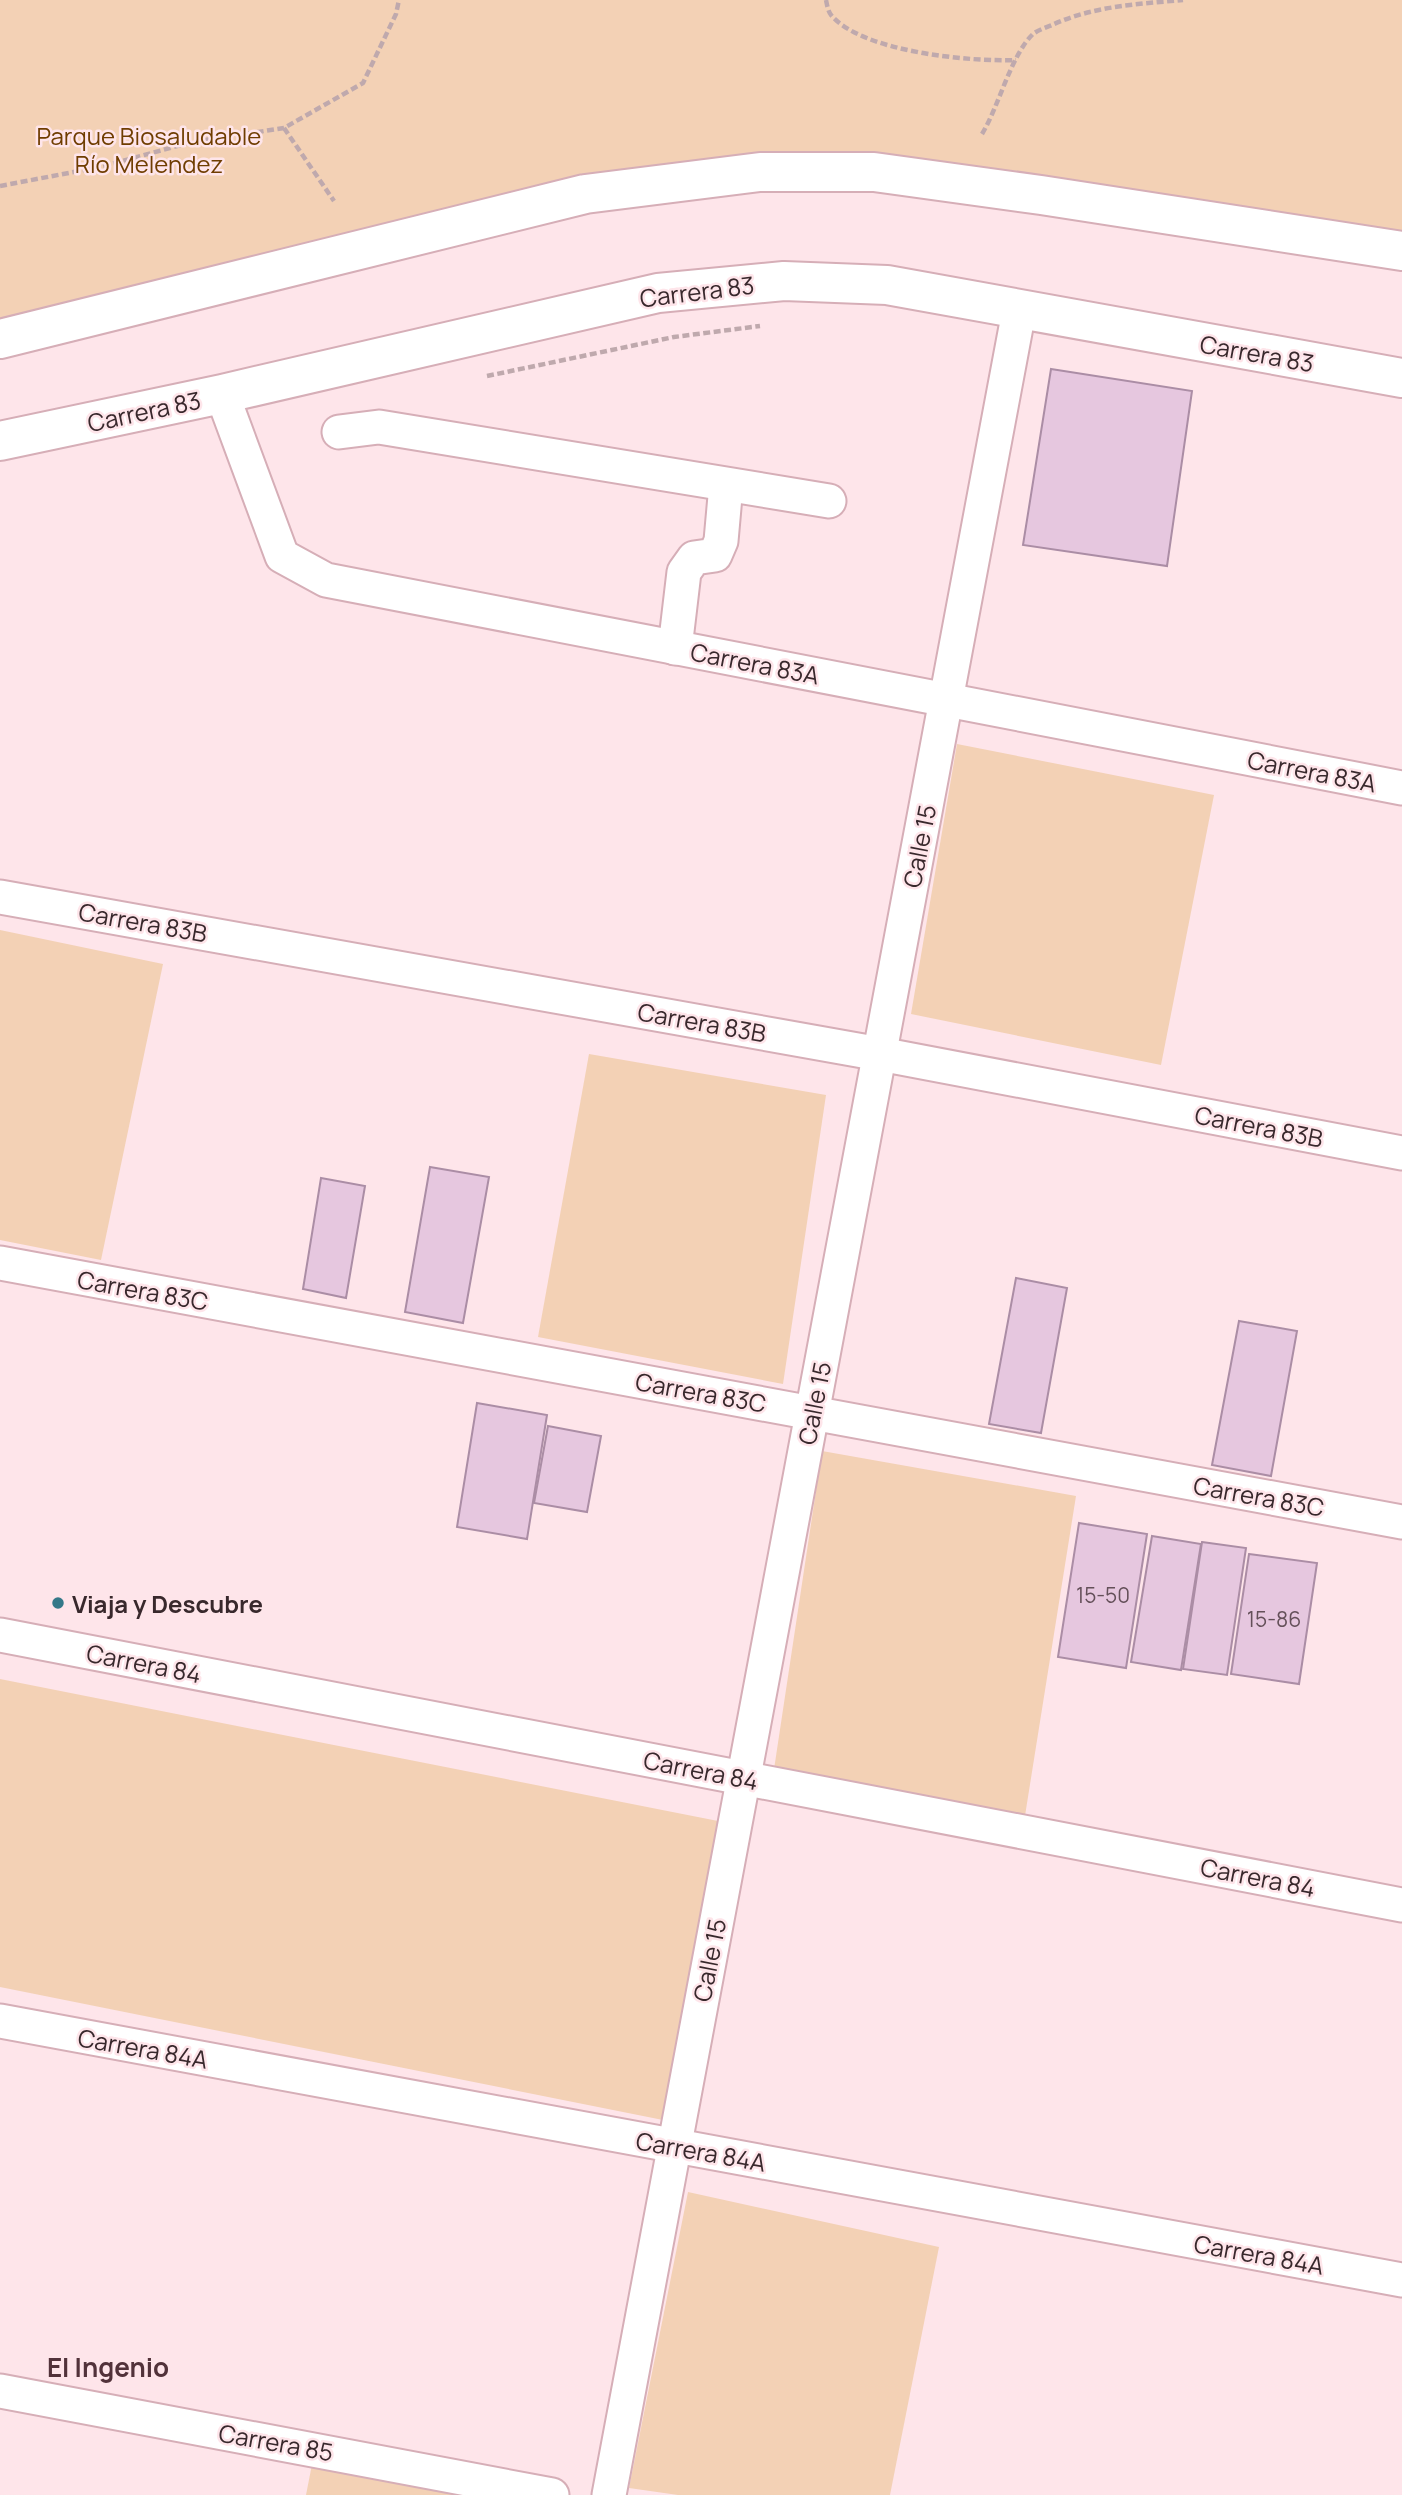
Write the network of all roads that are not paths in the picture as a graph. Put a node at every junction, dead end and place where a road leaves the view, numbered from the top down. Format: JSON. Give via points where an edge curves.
{"nodes":[{"id":1,"x":1402,"y":251,"type":"edge"},
{"id":2,"x":1019,"y":311,"type":"junction"},
{"id":3,"x":0,"y":339,"type":"edge"},
{"id":4,"x":1402,"y":378,"type":"edge"},
{"id":5,"x":222,"y":394,"type":"junction"},
{"id":6,"x":339,"y":432,"type":"dead end"},
{"id":7,"x":0,"y":441,"type":"edge"},
{"id":8,"x":726,"y":485,"type":"junction"},
{"id":9,"x":829,"y":502,"type":"dead end"},
{"id":10,"x":674,"y":648,"type":"junction"},
{"id":11,"x":946,"y":700,"type":"junction"},
{"id":12,"x":1402,"y":788,"type":"edge"},
{"id":13,"x":0,"y":897,"type":"edge"},
{"id":14,"x":880,"y":1054,"type":"junction"},
{"id":15,"x":1402,"y":1153,"type":"edge"},
{"id":16,"x":0,"y":1263,"type":"edge"},
{"id":17,"x":812,"y":1413,"type":"junction"},
{"id":18,"x":1402,"y":1522,"type":"edge"},
{"id":19,"x":0,"y":1635,"type":"edge"},
{"id":20,"x":744,"y":1778,"type":"junction"},
{"id":21,"x":1402,"y":1905,"type":"edge"},
{"id":22,"x":0,"y":2021,"type":"edge"},
{"id":23,"x":674,"y":2146,"type":"junction"},
{"id":24,"x":1402,"y":2280,"type":"edge"},
{"id":25,"x":0,"y":2391,"type":"edge"},
{"id":26,"x":552,"y":2495,"type":"edge"},
{"id":27,"x":609,"y":2495,"type":"edge"}],
"edges":[{"from":1,"to":3,"type":"street","via":[[874,172],[760,172],[585,194]]},
{"from":2,"to":4,"type":"street","name":"Carrera 83"},
{"from":2,"to":5,"type":"street","name":"Carrera 83","via":[[887,285],[784,281],[658,293]]},
{"from":2,"to":11,"type":"street","name":"Calle 15"},
{"from":5,"to":7,"type":"street","name":"Carrera 83"},
{"from":5,"to":10,"type":"street","name":"Carrera 83A","via":[[282,556],[326,580]]},
{"from":6,"to":8,"type":"street","via":[[379,427]]},
{"from":8,"to":9,"type":"street"},
{"from":8,"to":10,"type":"street","via":[[721,541],[715,555],[694,558],[684,572]]},
{"from":10,"to":11,"type":"street","name":"Carrera 83A"},
{"from":11,"to":12,"type":"street","name":"Carrera 83A"},
{"from":11,"to":14,"type":"street","name":"Calle 15"},
{"from":13,"to":14,"type":"street","name":"Carrera 83B"},
{"from":14,"to":15,"type":"street","name":"Carrera 83B"},
{"from":14,"to":17,"type":"street","name":"Calle 15"},
{"from":16,"to":17,"type":"street","name":"Carrera 83C"},
{"from":17,"to":18,"type":"street","name":"Carrera 83C"},
{"from":17,"to":20,"type":"street","name":"Calle 15"},
{"from":19,"to":20,"type":"street","name":"Carrera 84"},
{"from":20,"to":21,"type":"street","name":"Carrera 84"},
{"from":20,"to":23,"type":"street","name":"Calle 15"},
{"from":22,"to":23,"type":"street","name":"Carrera 84A"},
{"from":23,"to":24,"type":"street","name":"Carrera 84A"},
{"from":23,"to":27,"type":"street","name":"Calle 15"},
{"from":25,"to":26,"type":"street","name":"Carrera 85"}]}
